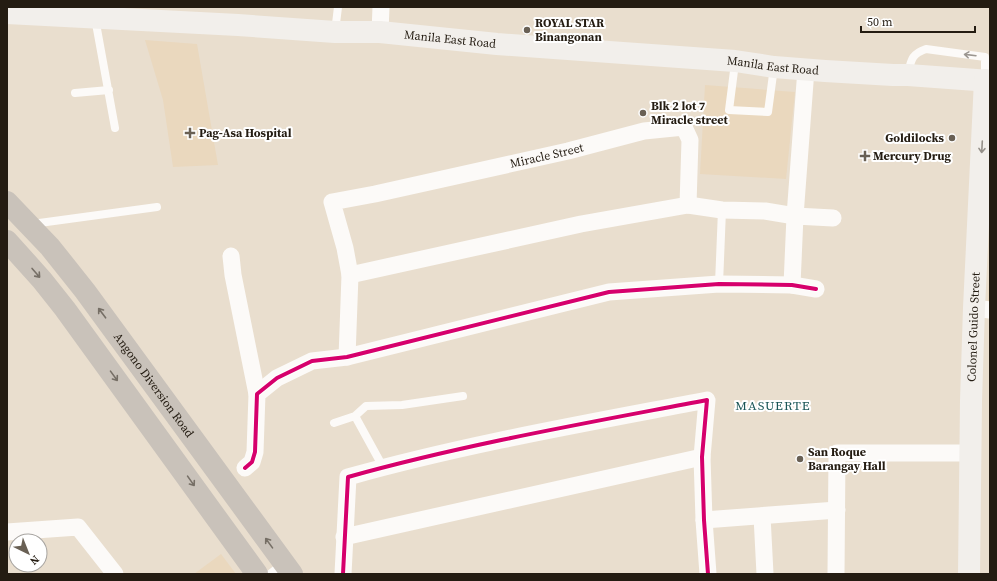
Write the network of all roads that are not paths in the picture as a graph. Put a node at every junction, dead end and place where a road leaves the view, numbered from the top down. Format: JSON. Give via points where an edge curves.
{"nodes":[{"id":1,"x":338,"y":7,"type":"edge"},
{"id":2,"x":381,"y":7,"type":"edge"},
{"id":3,"x":95,"y":12,"type":"edge"},
{"id":4,"x":7,"y":13,"type":"edge"},
{"id":5,"x":335,"y":32,"type":"junction"},
{"id":6,"x":380,"y":32,"type":"junction"},
{"id":7,"x":735,"y":61,"type":"junction"},
{"id":8,"x":774,"y":67,"type":"junction"},
{"id":9,"x":806,"y":69,"type":"junction"},
{"id":10,"x":988,"y":81,"type":"edge"},
{"id":11,"x":109,"y":90,"type":"junction"},
{"id":12,"x":75,"y":93,"type":"dead end"},
{"id":13,"x":115,"y":128,"type":"dead end"},
{"id":14,"x":7,"y":202,"type":"edge"},
{"id":15,"x":688,"y":205,"type":"junction"},
{"id":16,"x":158,"y":206,"type":"dead end"},
{"id":17,"x":722,"y":210,"type":"junction"},
{"id":18,"x":795,"y":216,"type":"junction"},
{"id":19,"x":833,"y":218,"type":"dead end"},
{"id":20,"x":29,"y":225,"type":"junction"},
{"id":21,"x":8,"y":243,"type":"edge"},
{"id":22,"x":231,"y":256,"type":"dead end"},
{"id":23,"x":350,"y":274,"type":"junction"},
{"id":24,"x":720,"y":284,"type":"junction"},
{"id":25,"x":792,"y":285,"type":"junction"},
{"id":26,"x":816,"y":289,"type":"dead end"},
{"id":27,"x":982,"y":309,"type":"edge"},
{"id":28,"x":347,"y":357,"type":"junction"},
{"id":29,"x":257,"y":394,"type":"junction"},
{"id":30,"x":463,"y":396,"type":"dead end"},
{"id":31,"x":355,"y":416,"type":"junction"},
{"id":32,"x":334,"y":423,"type":"dead end"},
{"id":33,"x":971,"y":453,"type":"junction"},
{"id":34,"x":702,"y":457,"type":"junction"},
{"id":35,"x":383,"y":467,"type":"junction"},
{"id":36,"x":244,"y":468,"type":"dead end"},
{"id":37,"x":837,"y":510,"type":"junction"},
{"id":38,"x":762,"y":516,"type":"junction"},
{"id":39,"x":704,"y":520,"type":"junction"},
{"id":40,"x":7,"y":532,"type":"edge"},
{"id":41,"x":344,"y":537,"type":"junction"},
{"id":42,"x":282,"y":570,"type":"edge"},
{"id":43,"x":115,"y":574,"type":"edge"},
{"id":44,"x":257,"y":574,"type":"edge"},
{"id":45,"x":343,"y":574,"type":"edge"},
{"id":46,"x":708,"y":574,"type":"edge"},
{"id":47,"x":765,"y":574,"type":"edge"},
{"id":48,"x":836,"y":574,"type":"edge"},
{"id":49,"x":970,"y":574,"type":"edge"}],
"edges":[{"from":1,"to":5,"type":"lane"},
{"from":2,"to":6,"type":"street"},
{"from":3,"to":4,"type":"main road","name":"Manila East Road"},
{"from":3,"to":5,"type":"main road","name":"Manila East Road"},
{"from":3,"to":11,"type":"lane"},
{"from":5,"to":6,"type":"main road","name":"Manila East Road"},
{"from":6,"to":7,"type":"main road","name":"Manila East Road","via":[[497,44]]},
{"from":7,"to":8,"type":"main road","name":"Manila East Road"},
{"from":7,"to":8,"type":"lane","via":[[729,110],[768,112]]},
{"from":8,"to":9,"type":"main road","name":"Manila East Road"},
{"from":9,"to":10,"type":"main road","name":"Manila East Road"},
{"from":9,"to":18,"type":"street"},
{"from":10,"to":27,"type":"main road","name":"Colonel Guido Street","one_way":true},
{"from":11,"to":12,"type":"lane"},
{"from":11,"to":13,"type":"lane"},
{"from":14,"to":20,"type":"main road","name":"Angono Diversion Road"},
{"from":15,"to":17,"type":"street"},
{"from":15,"to":23,"type":"street","via":[[581,224]]},
{"from":15,"to":23,"type":"street","name":"Miracle Street","via":[[690,140],[684,127],[644,131],[568,151],[332,202]]},
{"from":16,"to":20,"type":"lane"},
{"from":17,"to":18,"type":"street","via":[[765,211]]},
{"from":17,"to":24,"type":"lane"},
{"from":18,"to":19,"type":"street"},
{"from":18,"to":25,"type":"street"},
{"from":20,"to":21,"type":"main road"},
{"from":42,"to":20,"type":"main road","name":"Angono Diversion Road","one_way":true,"via":[[95,304],[50,247]]},
{"from":21,"to":44,"type":"main road","one_way":true,"via":[[70,315]]},
{"from":22,"to":29,"type":"street"},
{"from":23,"to":28,"type":"street"},
{"from":24,"to":25,"type":"street"},
{"from":24,"to":28,"type":"street","via":[[608,292]]},
{"from":25,"to":26,"type":"street"},
{"from":27,"to":33,"type":"main road","name":"Colonel Guido Street"},
{"from":28,"to":29,"type":"street","via":[[312,361],[277,378]]},
{"from":29,"to":36,"type":"street","via":[[255,452],[252,462]]},
{"from":30,"to":31,"type":"lane","via":[[402,405],[366,406]]},
{"from":31,"to":32,"type":"lane"},
{"from":31,"to":35,"type":"lane"},
{"from":33,"to":37,"type":"street","via":[[837,453]]},
{"from":33,"to":49,"type":"main road","name":"Colonel Guido Street"},
{"from":34,"to":35,"type":"street","via":[[707,400],[545,431]]},
{"from":34,"to":39,"type":"street"},
{"from":34,"to":41,"type":"street"},
{"from":35,"to":41,"type":"street","via":[[348,477]]},
{"from":37,"to":38,"type":"street"},
{"from":37,"to":48,"type":"street"},
{"from":38,"to":39,"type":"street"},
{"from":38,"to":47,"type":"street"},
{"from":39,"to":46,"type":"street"},
{"from":40,"to":43,"type":"street","via":[[78,527]]},
{"from":41,"to":45,"type":"street"}]}
